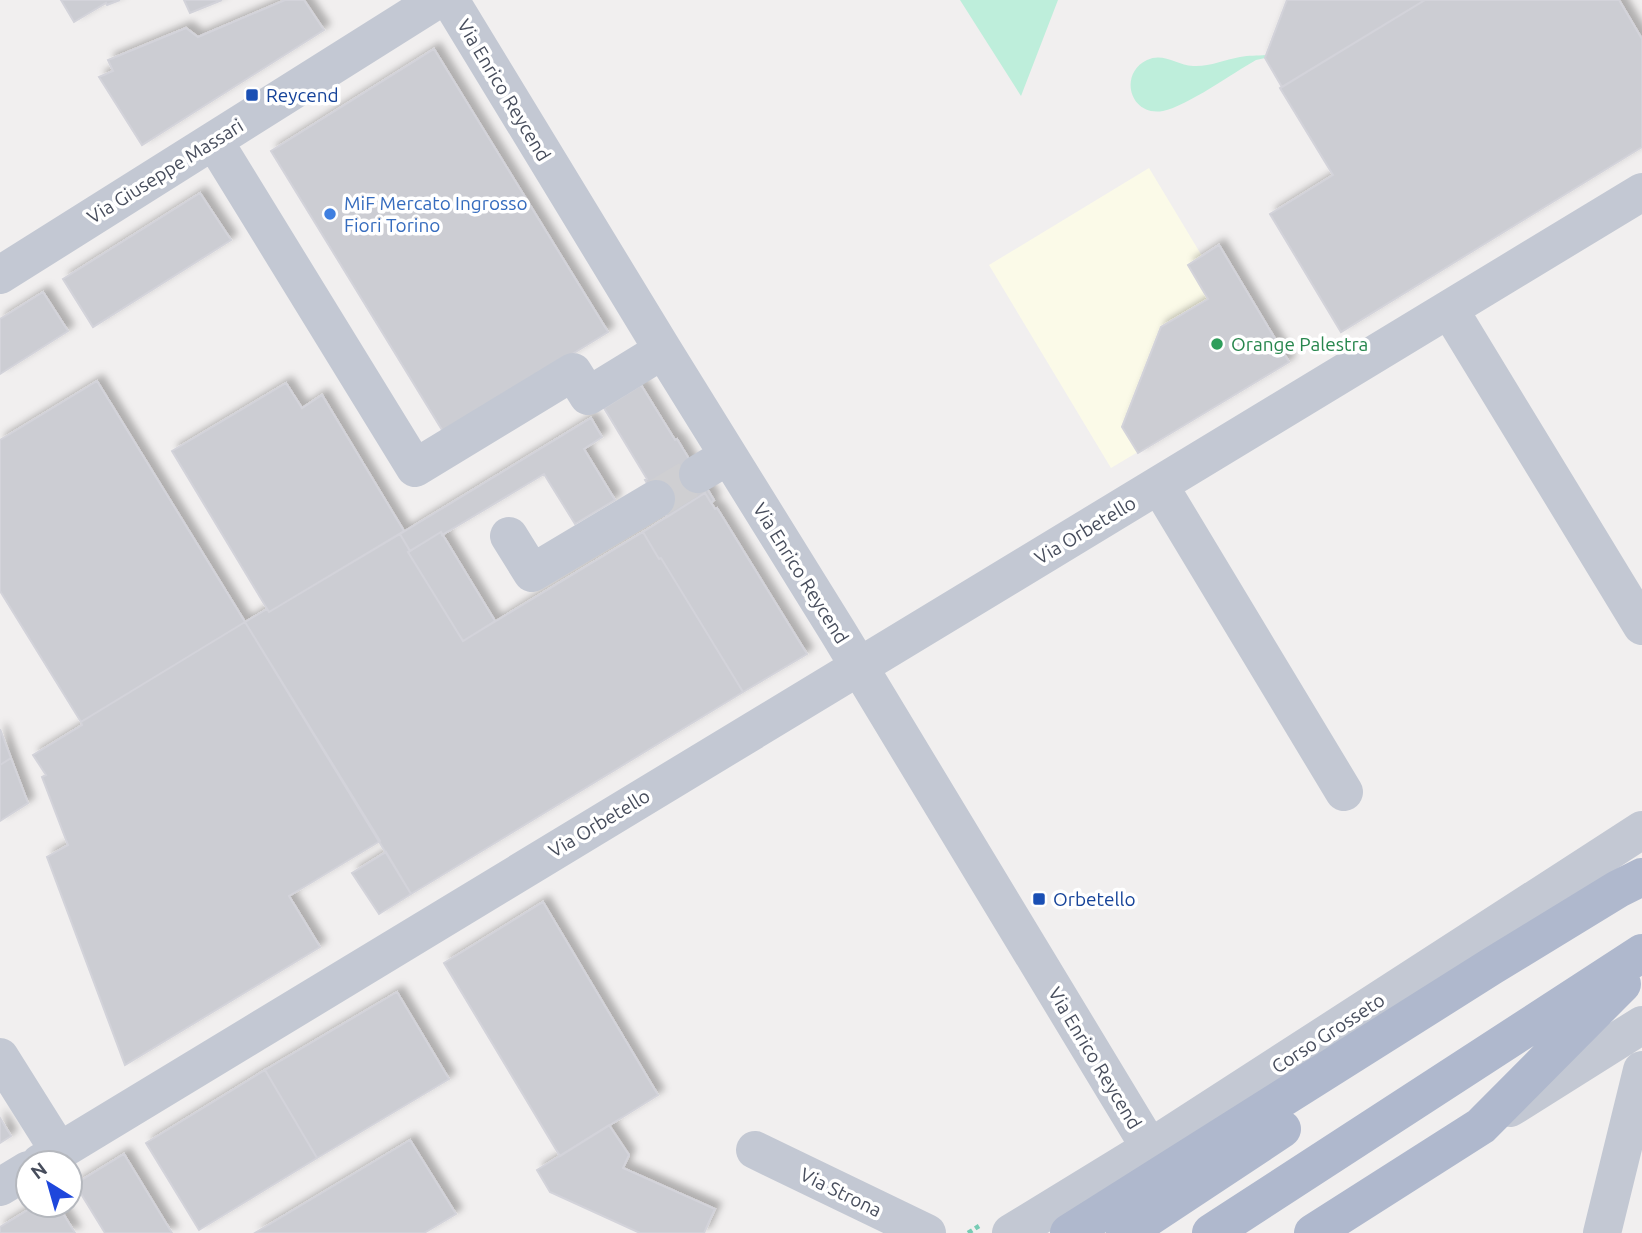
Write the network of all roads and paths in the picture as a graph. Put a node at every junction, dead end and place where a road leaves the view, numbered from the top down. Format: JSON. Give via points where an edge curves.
{"nodes":[{"id":1,"x":437,"y":0,"type":"edge"},
{"id":2,"x":450,"y":0,"type":"edge"},
{"id":3,"x":214,"y":141,"type":"junction"},
{"id":4,"x":1642,"y":192,"type":"edge"},
{"id":5,"x":0,"y":275,"type":"edge"},
{"id":6,"x":1449,"y":309,"type":"junction"},
{"id":7,"x":663,"y":350,"type":"junction"},
{"id":8,"x":1159,"y":485,"type":"junction"},
{"id":9,"x":656,"y":499,"type":"tunnel mouth"},
{"id":10,"x":509,"y":536,"type":"dead end"},
{"id":11,"x":1642,"y":626,"type":"edge"},
{"id":12,"x":858,"y":666,"type":"junction"},
{"id":13,"x":1344,"y":792,"type":"dead end"},
{"id":14,"x":1642,"y":830,"type":"edge"},
{"id":15,"x":1642,"y":877,"type":"edge"},
{"id":16,"x":1642,"y":890,"type":"edge"},
{"id":17,"x":1642,"y":953,"type":"edge"},
{"id":18,"x":1642,"y":966,"type":"edge"},
{"id":19,"x":1642,"y":1025,"type":"edge"},
{"id":20,"x":0,"y":1057,"type":"edge"},
{"id":21,"x":1642,"y":1070,"type":"edge"},
{"id":22,"x":1481,"y":1126,"type":"junction"},
{"id":23,"x":1150,"y":1148,"type":"junction"},
{"id":24,"x":38,"y":1149,"type":"edge"},
{"id":25,"x":64,"y":1149,"type":"edge"},
{"id":26,"x":755,"y":1150,"type":"dead end"},
{"id":27,"x":927,"y":1233,"type":"edge"},
{"id":28,"x":1012,"y":1233,"type":"edge"},
{"id":29,"x":1069,"y":1233,"type":"edge"},
{"id":30,"x":1125,"y":1233,"type":"edge"},
{"id":31,"x":1211,"y":1233,"type":"edge"},
{"id":32,"x":1312,"y":1233,"type":"edge"},
{"id":33,"x":1602,"y":1233,"type":"edge"}],
"edges":[{"from":1,"to":3,"type":"street","name":"Via Giuseppe Massari"},
{"from":2,"to":7,"type":"street","name":"Via Enrico Reycend"},
{"from":3,"to":5,"type":"street","name":"Via Giuseppe Massari"},
{"from":3,"to":7,"type":"street","via":[[415,468],[573,372],[588,396]]},
{"from":4,"to":6,"type":"street","name":"Via Orbetello"},
{"from":6,"to":8,"type":"street","name":"Via Orbetello"},
{"from":6,"to":11,"type":"street"},
{"from":7,"to":12,"type":"street","name":"Via Enrico Reycend","via":[[713,465]]},
{"from":8,"to":12,"type":"street","name":"Via Orbetello"},
{"from":8,"to":13,"type":"street"},
{"from":9,"to":10,"type":"street","via":[[532,573]]},
{"from":12,"to":23,"type":"street","name":"Via Enrico Reycend"},
{"from":12,"to":25,"type":"street","name":"Via Orbetello"},
{"from":14,"to":23,"type":"street","name":"Corso Grosseto"},
{"from":15,"to":29,"type":"main road","name":"Corso Grosseto","via":[[1492,966]]},
{"from":16,"to":30,"type":"main road"},
{"from":17,"to":31,"type":"main road"},
{"from":18,"to":22,"type":"main road"},
{"from":19,"to":22,"type":"street"},
{"from":20,"to":24,"type":"street"},
{"from":21,"to":33,"type":"street"},
{"from":22,"to":32,"type":"main road"},
{"from":23,"to":28,"type":"street","name":"Corso Grosseto"},
{"from":26,"to":27,"type":"street","name":"Via Strona"}]}
